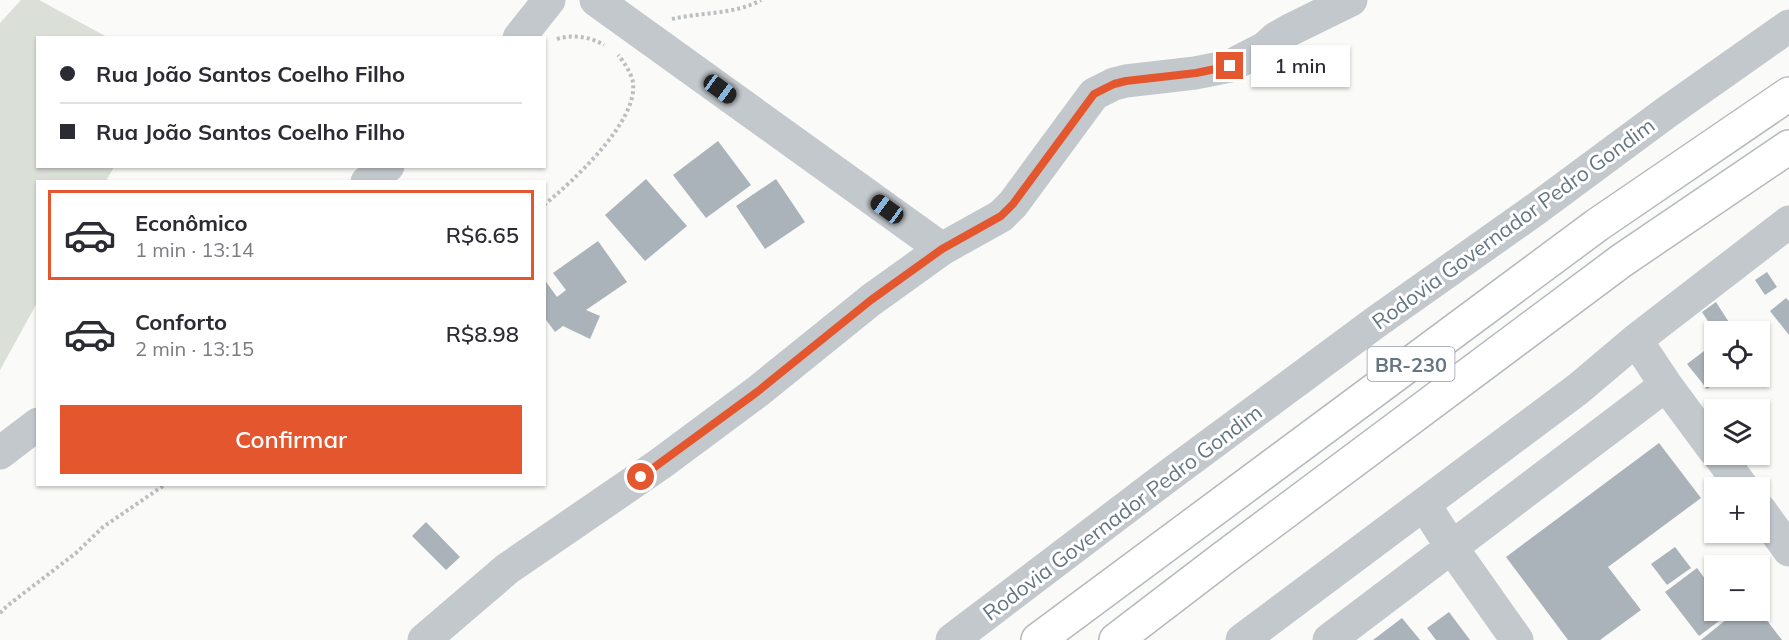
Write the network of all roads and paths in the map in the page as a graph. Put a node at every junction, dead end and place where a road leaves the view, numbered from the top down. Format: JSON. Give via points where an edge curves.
{"nodes":[{"id":1,"x":549,"y":0,"type":"edge"},
{"id":2,"x":596,"y":0,"type":"edge"},
{"id":3,"x":761,"y":0,"type":"edge"},
{"id":4,"x":1351,"y":0,"type":"edge"},
{"id":5,"x":627,"y":22,"type":"junction"},
{"id":6,"x":1789,"y":26,"type":"edge"},
{"id":7,"x":521,"y":36,"type":"edge"},
{"id":8,"x":554,"y":40,"type":"dead end"},
{"id":9,"x":1789,"y":94,"type":"edge"},
{"id":10,"x":1789,"y":147,"type":"edge"},
{"id":11,"x":385,"y":168,"type":"edge"},
{"id":12,"x":370,"y":180,"type":"edge"},
{"id":13,"x":546,"y":203,"type":"edge"},
{"id":14,"x":1789,"y":222,"type":"edge"},
{"id":15,"x":942,"y":249,"type":"junction"},
{"id":16,"x":1636,"y":340,"type":"junction"},
{"id":17,"x":1666,"y":385,"type":"junction"},
{"id":18,"x":36,"y":426,"type":"edge"},
{"id":19,"x":1704,"y":436,"type":"edge"},
{"id":20,"x":0,"y":453,"type":"edge"},
{"id":21,"x":163,"y":486,"type":"edge"},
{"id":22,"x":1424,"y":504,"type":"junction"},
{"id":23,"x":1770,"y":524,"type":"edge"},
{"id":24,"x":1452,"y":548,"type":"junction"},
{"id":25,"x":1789,"y":550,"type":"edge"},
{"id":26,"x":0,"y":613,"type":"edge"},
{"id":27,"x":424,"y":640,"type":"edge"},
{"id":28,"x":952,"y":640,"type":"edge"},
{"id":29,"x":1038,"y":640,"type":"edge"},
{"id":30,"x":1116,"y":640,"type":"edge"},
{"id":31,"x":1242,"y":640,"type":"edge"},
{"id":32,"x":1329,"y":640,"type":"edge"},
{"id":33,"x":1517,"y":640,"type":"edge"}],
"edges":[{"from":1,"to":7,"type":"street"},
{"from":2,"to":5,"type":"street"},
{"from":3,"to":5,"type":"path","via":[[739,9],[647,23]]},
{"from":4,"to":15,"type":"street","via":[[1230,66],[1126,81],[1094,94],[1013,204],[1001,216]]},
{"from":5,"to":15,"type":"street"},
{"from":6,"to":28,"type":"street","name":"Rodovia Governador Pedro Gondim","number":"BR-230","via":[[1376,322]]},
{"from":8,"to":13,"type":"path","via":[[565,36],[601,43],[619,56],[633,82],[632,101],[613,135],[587,166]]},
{"from":9,"to":29,"type":"highway","number":"BR-230","via":[[1597,225]]},
{"from":10,"to":30,"type":"highway","number":"BR-230","via":[[1621,261]]},
{"from":11,"to":12,"type":"street"},
{"from":14,"to":16,"type":"street"},
{"from":15,"to":27,"type":"street","via":[[660,464],[507,569]]},
{"from":16,"to":17,"type":"street"},
{"from":16,"to":22,"type":"street","via":[[1578,389]]},
{"from":17,"to":19,"type":"street"},
{"from":17,"to":24,"type":"street"},
{"from":18,"to":20,"type":"street"},
{"from":21,"to":26,"type":"path","via":[[103,528]]},
{"from":22,"to":24,"type":"street"},
{"from":22,"to":31,"type":"street"},
{"from":23,"to":25,"type":"street"},
{"from":24,"to":32,"type":"street"},
{"from":24,"to":33,"type":"street"}]}
